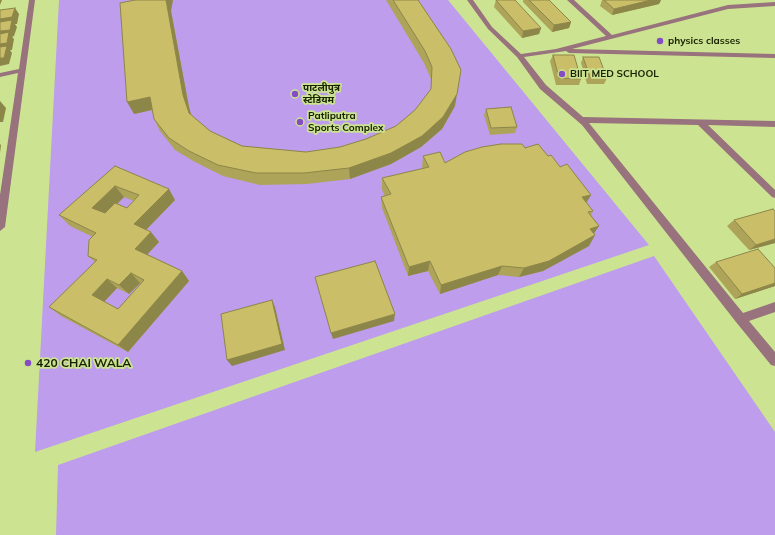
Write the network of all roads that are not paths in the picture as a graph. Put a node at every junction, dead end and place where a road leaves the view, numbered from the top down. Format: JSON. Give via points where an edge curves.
{"nodes":[{"id":1,"x":32,"y":0,"type":"edge"},
{"id":2,"x":470,"y":0,"type":"edge"},
{"id":3,"x":570,"y":0,"type":"edge"},
{"id":4,"x":757,"y":0,"type":"edge"},
{"id":5,"x":764,"y":4,"type":"junction"},
{"id":6,"x":775,"y":4,"type":"edge"},
{"id":7,"x":611,"y":37,"type":"junction"},
{"id":8,"x":556,"y":51,"type":"junction"},
{"id":9,"x":519,"y":56,"type":"junction"},
{"id":10,"x":775,"y":56,"type":"edge"},
{"id":11,"x":22,"y":70,"type":"junction"},
{"id":12,"x":0,"y":75,"type":"edge"},
{"id":13,"x":582,"y":120,"type":"junction"},
{"id":14,"x":701,"y":123,"type":"junction"},
{"id":15,"x":775,"y":124,"type":"edge"},
{"id":16,"x":775,"y":196,"type":"edge"},
{"id":17,"x":0,"y":227,"type":"edge"},
{"id":18,"x":775,"y":307,"type":"edge"},
{"id":19,"x":740,"y":319,"type":"junction"},
{"id":20,"x":775,"y":362,"type":"edge"}],
"edges":[{"from":1,"to":11,"type":"street"},
{"from":2,"to":9,"type":"street","via":[[490,28]]},
{"from":3,"to":7,"type":"street"},
{"from":4,"to":5,"type":"street"},
{"from":5,"to":6,"type":"street"},
{"from":5,"to":7,"type":"street","via":[[728,7]]},
{"from":7,"to":8,"type":"street"},
{"from":8,"to":9,"type":"street"},
{"from":8,"to":10,"type":"street"},
{"from":9,"to":13,"type":"street","via":[[543,87]]},
{"from":11,"to":12,"type":"street"},
{"from":11,"to":17,"type":"street"},
{"from":13,"to":14,"type":"street"},
{"from":13,"to":19,"type":"street"},
{"from":14,"to":15,"type":"street"},
{"from":14,"to":16,"type":"street"},
{"from":18,"to":19,"type":"street"},
{"from":19,"to":20,"type":"street"}]}
